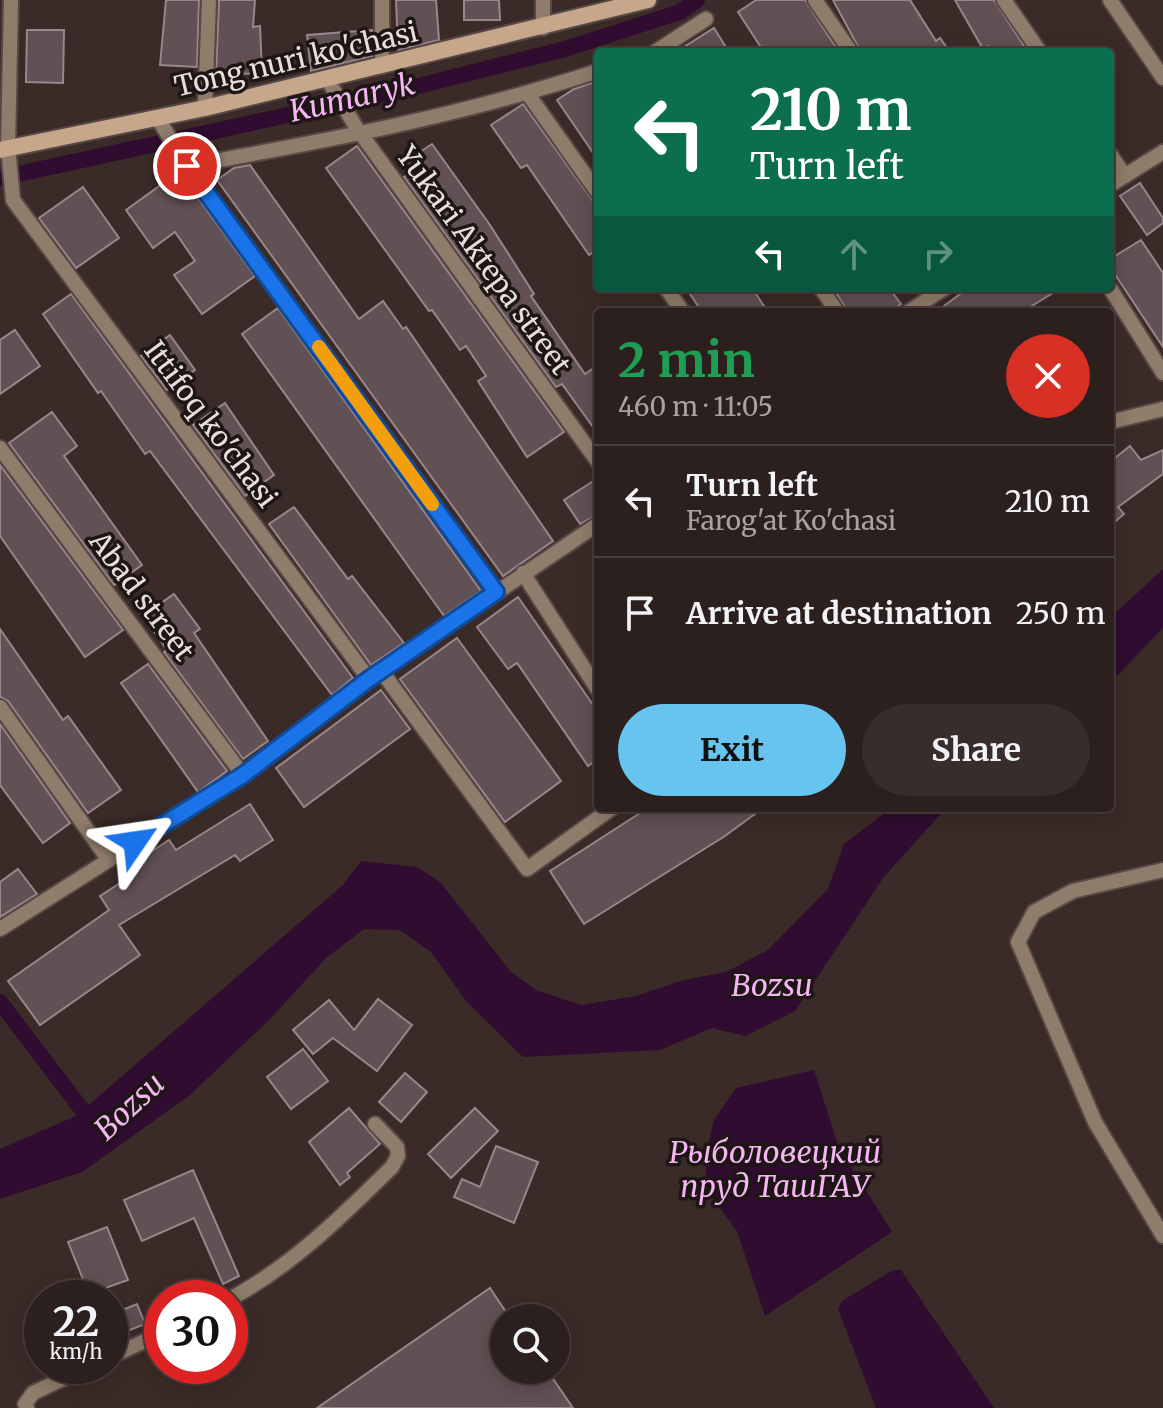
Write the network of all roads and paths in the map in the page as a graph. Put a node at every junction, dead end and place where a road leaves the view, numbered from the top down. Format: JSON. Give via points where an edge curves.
{"nodes":[{"id":1,"x":209,"y":0,"type":"edge"},
{"id":2,"x":382,"y":0,"type":"edge"},
{"id":3,"x":543,"y":0,"type":"edge"},
{"id":4,"x":648,"y":0,"type":"edge"},
{"id":5,"x":815,"y":0,"type":"edge"},
{"id":6,"x":1004,"y":0,"type":"edge"},
{"id":7,"x":1110,"y":0,"type":"edge"},
{"id":8,"x":7,"y":7,"type":"edge"},
{"id":9,"x":706,"y":19,"type":"dead end"},
{"id":10,"x":543,"y":28,"type":"junction"},
{"id":11,"x":665,"y":48,"type":"edge"},
{"id":12,"x":848,"y":48,"type":"edge"},
{"id":13,"x":1037,"y":48,"type":"edge"},
{"id":14,"x":382,"y":66,"type":"junction"},
{"id":15,"x":594,"y":72,"type":"edge"},
{"id":16,"x":1163,"y":78,"type":"edge"},
{"id":17,"x":327,"y":79,"type":"junction"},
{"id":18,"x":528,"y":94,"type":"junction"},
{"id":19,"x":205,"y":108,"type":"junction"},
{"id":20,"x":157,"y":117,"type":"junction"},
{"id":21,"x":359,"y":131,"type":"junction"},
{"id":22,"x":6,"y":152,"type":"edge"},
{"id":23,"x":1163,"y":152,"type":"edge"},
{"id":24,"x":1114,"y":160,"type":"edge"},
{"id":25,"x":185,"y":162,"type":"junction"},
{"id":26,"x":1125,"y":176,"type":"junction"},
{"id":27,"x":1114,"y":183,"type":"edge"},
{"id":28,"x":594,"y":187,"type":"edge"},
{"id":29,"x":6,"y":203,"type":"edge"},
{"id":30,"x":939,"y":292,"type":"edge"},
{"id":31,"x":1112,"y":292,"type":"edge"},
{"id":32,"x":914,"y":308,"type":"edge"},
{"id":33,"x":1163,"y":373,"type":"edge"},
{"id":34,"x":1163,"y":409,"type":"edge"},
{"id":35,"x":1114,"y":421,"type":"edge"},
{"id":36,"x":0,"y":448,"type":"edge"},
{"id":37,"x":594,"y":456,"type":"edge"},
{"id":38,"x":594,"y":527,"type":"edge"},
{"id":39,"x":523,"y":573,"type":"junction"},
{"id":40,"x":496,"y":592,"type":"junction"},
{"id":41,"x":375,"y":676,"type":"junction"},
{"id":42,"x":594,"y":684,"type":"edge"},
{"id":43,"x":0,"y":707,"type":"edge"},
{"id":44,"x":243,"y":775,"type":"junction"},
{"id":45,"x":606,"y":812,"type":"edge"},
{"id":46,"x":108,"y":859,"type":"junction"},
{"id":47,"x":1163,"y":870,"type":"edge"},
{"id":48,"x":0,"y":929,"type":"edge"},
{"id":49,"x":375,"y":1124,"type":"dead end"},
{"id":50,"x":1163,"y":1236,"type":"edge"},
{"id":51,"x":248,"y":1289,"type":"edge"},
{"id":52,"x":52,"y":1384,"type":"edge"},
{"id":53,"x":27,"y":1408,"type":"edge"}],
"edges":[{"from":1,"to":19,"type":"street"},
{"from":2,"to":14,"type":"street"},
{"from":3,"to":10,"type":"street"},
{"from":4,"to":10,"type":"street","name":"Tong nuri ko'chasi"},
{"from":5,"to":12,"type":"street"},
{"from":6,"to":13,"type":"street"},
{"from":7,"to":16,"type":"street"},
{"from":8,"to":22,"type":"street"},
{"from":9,"to":11,"type":"street"},
{"from":10,"to":14,"type":"street","name":"Tong nuri ko'chasi"},
{"from":14,"to":17,"type":"street","name":"Tong nuri ko'chasi"},
{"from":15,"to":18,"type":"street"},
{"from":17,"to":19,"type":"street","name":"Tong nuri ko'chasi"},
{"from":17,"to":21,"type":"street","name":"Yukari Aktepa street"},
{"from":18,"to":21,"type":"street"},
{"from":18,"to":28,"type":"street"},
{"from":19,"to":20,"type":"street","name":"Tong nuri ko'chasi"},
{"from":20,"to":22,"type":"street","name":"Tong nuri ko'chasi"},
{"from":20,"to":25,"type":"street"},
{"from":21,"to":25,"type":"street"},
{"from":21,"to":37,"type":"street","name":"Yukari Aktepa street"},
{"from":22,"to":29,"type":"street"},
{"from":23,"to":26,"type":"street"},
{"from":24,"to":26,"type":"street"},
{"from":25,"to":40,"type":"street"},
{"from":26,"to":27,"type":"street"},
{"from":29,"to":41,"type":"street","name":"Ittifoq ko'chasi"},
{"from":30,"to":32,"type":"street"},
{"from":31,"to":33,"type":"street"},
{"from":34,"to":35,"type":"street"},
{"from":36,"to":44,"type":"street","name":"Abad street"},
{"from":38,"to":39,"type":"street"},
{"from":39,"to":40,"type":"street"},
{"from":39,"to":42,"type":"street"},
{"from":40,"to":41,"type":"street"},
{"from":41,"to":44,"type":"street"},
{"from":41,"to":45,"type":"street","name":"Ittifoq ko'chasi","via":[[527,869]]},
{"from":43,"to":46,"type":"street"},
{"from":44,"to":46,"type":"street"},
{"from":46,"to":48,"type":"street"},
{"from":47,"to":50,"type":"street","via":[[1073,891],[1034,912],[1018,942],[1095,1122]]},
{"from":49,"to":51,"type":"street","via":[[397,1147],[392,1167],[325,1233]]},
{"from":52,"to":53,"type":"street","via":[[33,1393]]}]}
